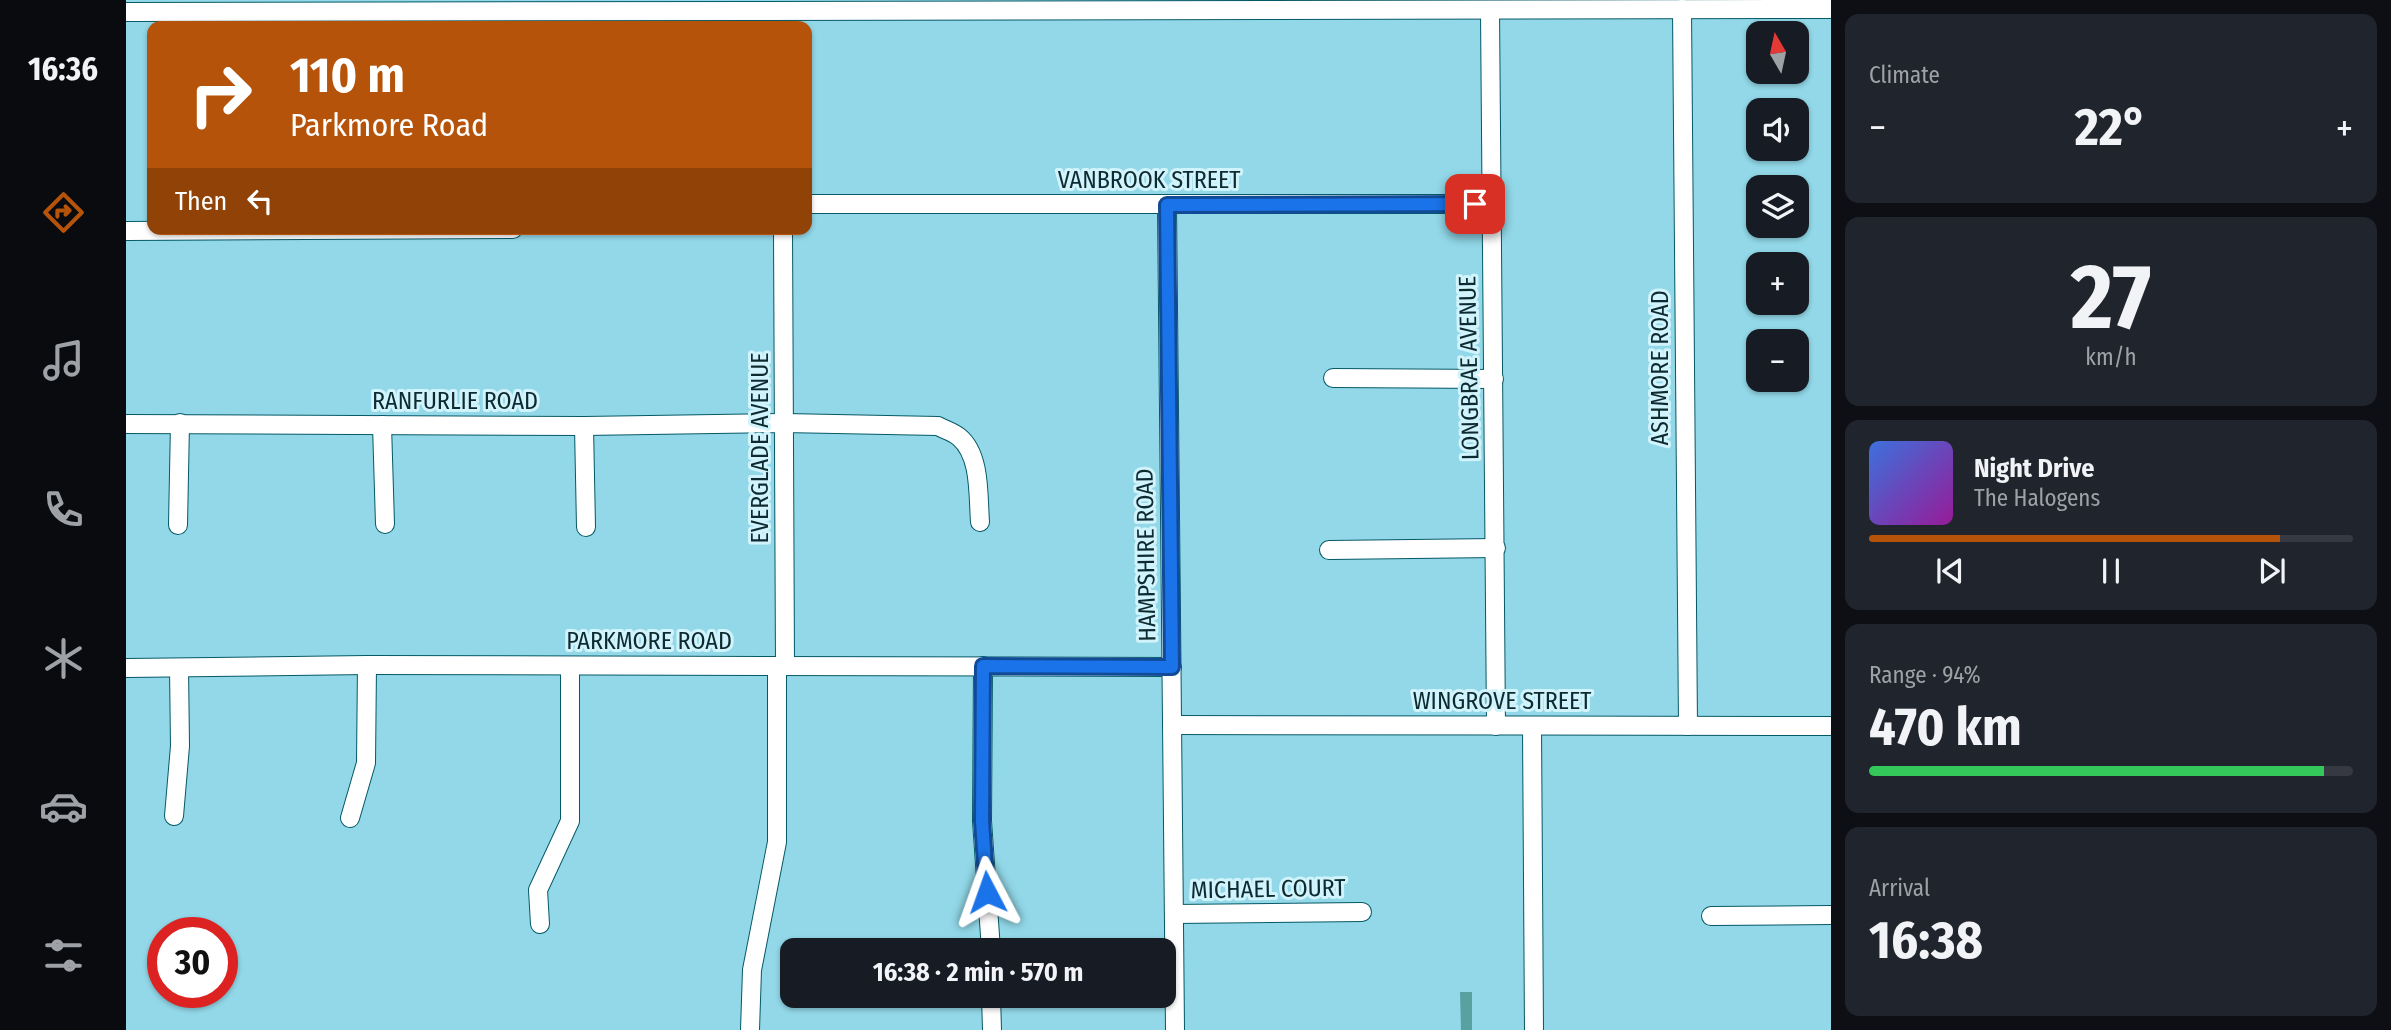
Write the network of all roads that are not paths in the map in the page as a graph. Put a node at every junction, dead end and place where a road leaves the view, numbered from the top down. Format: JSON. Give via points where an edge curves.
{"nodes":[{"id":1,"x":1701,"y":4,"type":"edge"},
{"id":2,"x":287,"y":5,"type":"edge"},
{"id":3,"x":887,"y":5,"type":"edge"},
{"id":4,"x":627,"y":6,"type":"edge"},
{"id":5,"x":1682,"y":9,"type":"junction"},
{"id":6,"x":1831,"y":9,"type":"edge"},
{"id":7,"x":1490,"y":10,"type":"junction"},
{"id":8,"x":126,"y":12,"type":"edge"},
{"id":9,"x":812,"y":204,"type":"edge"},
{"id":10,"x":1491,"y":204,"type":"junction"},
{"id":11,"x":1167,"y":205,"type":"junction"},
{"id":12,"x":126,"y":231,"type":"edge"},
{"id":13,"x":147,"y":231,"type":"edge"},
{"id":14,"x":783,"y":235,"type":"edge"},
{"id":15,"x":1333,"y":378,"type":"dead end"},
{"id":16,"x":1494,"y":379,"type":"junction"},
{"id":17,"x":126,"y":424,"type":"edge"},
{"id":18,"x":180,"y":424,"type":"junction"},
{"id":19,"x":784,"y":424,"type":"junction"},
{"id":20,"x":382,"y":425,"type":"junction"},
{"id":21,"x":584,"y":426,"type":"junction"},
{"id":22,"x":980,"y":522,"type":"dead end"},
{"id":23,"x":385,"y":524,"type":"dead end"},
{"id":24,"x":178,"y":525,"type":"dead end"},
{"id":25,"x":586,"y":527,"type":"dead end"},
{"id":26,"x":1496,"y":548,"type":"junction"},
{"id":27,"x":1329,"y":550,"type":"dead end"},
{"id":28,"x":366,"y":665,"type":"junction"},
{"id":29,"x":569,"y":666,"type":"junction"},
{"id":30,"x":781,"y":666,"type":"junction"},
{"id":31,"x":983,"y":666,"type":"junction"},
{"id":32,"x":1172,"y":667,"type":"junction"},
{"id":33,"x":126,"y":668,"type":"edge"},
{"id":34,"x":179,"y":668,"type":"junction"},
{"id":35,"x":1172,"y":725,"type":"junction"},
{"id":36,"x":1496,"y":726,"type":"junction"},
{"id":37,"x":1532,"y":726,"type":"junction"},
{"id":38,"x":1688,"y":726,"type":"junction"},
{"id":39,"x":1831,"y":726,"type":"edge"},
{"id":40,"x":174,"y":816,"type":"dead end"},
{"id":41,"x":350,"y":818,"type":"dead end"},
{"id":42,"x":1362,"y":912,"type":"dead end"},
{"id":43,"x":1174,"y":914,"type":"junction"},
{"id":44,"x":1831,"y":915,"type":"edge"},
{"id":45,"x":1711,"y":916,"type":"dead end"},
{"id":46,"x":540,"y":924,"type":"dead end"},
{"id":47,"x":990,"y":938,"type":"edge"},
{"id":48,"x":991,"y":1008,"type":"edge"},
{"id":49,"x":750,"y":1030,"type":"edge"},
{"id":50,"x":992,"y":1030,"type":"edge"},
{"id":51,"x":1175,"y":1030,"type":"edge"},
{"id":52,"x":1534,"y":1030,"type":"edge"}],
"edges":[{"from":1,"to":5,"type":"street"},
{"from":1,"to":6,"type":"street"},
{"from":2,"to":4,"type":"street"},
{"from":2,"to":8,"type":"street"},
{"from":3,"to":4,"type":"street"},
{"from":3,"to":7,"type":"street"},
{"from":5,"to":7,"type":"street"},
{"from":5,"to":38,"type":"street","name":"ASHMORE ROAD"},
{"from":7,"to":10,"type":"street","name":"LONGBRAE AVENUE"},
{"from":9,"to":11,"type":"street","name":"VANBROOK STREET"},
{"from":10,"to":11,"type":"street","name":"VANBROOK STREET"},
{"from":10,"to":16,"type":"street","name":"LONGBRAE AVENUE"},
{"from":11,"to":32,"type":"street","name":"HAMPSHIRE ROAD"},
{"from":12,"to":13,"type":"street"},
{"from":14,"to":19,"type":"street","name":"EVERGLADE AVENUE"},
{"from":15,"to":16,"type":"street"},
{"from":16,"to":26,"type":"street","name":"LONGBRAE AVENUE"},
{"from":17,"to":18,"type":"street","name":"RANFURLIE ROAD"},
{"from":18,"to":20,"type":"street","name":"RANFURLIE ROAD"},
{"from":18,"to":24,"type":"street"},
{"from":19,"to":21,"type":"street","name":"RANFURLIE ROAD"},
{"from":19,"to":22,"type":"street","name":"RANFURLIE ROAD","via":[[939,426],[969,448]]},
{"from":19,"to":30,"type":"street","name":"EVERGLADE AVENUE"},
{"from":20,"to":21,"type":"street","name":"RANFURLIE ROAD"},
{"from":20,"to":23,"type":"street"},
{"from":21,"to":25,"type":"street"},
{"from":26,"to":27,"type":"street"},
{"from":26,"to":36,"type":"street","name":"LONGBRAE AVENUE"},
{"from":28,"to":29,"type":"street","name":"PARKMORE ROAD"},
{"from":28,"to":34,"type":"street","name":"PARKMORE ROAD"},
{"from":28,"to":41,"type":"street","via":[[366,763]]},
{"from":29,"to":30,"type":"street","name":"PARKMORE ROAD"},
{"from":29,"to":46,"type":"street","via":[[570,821],[538,890]]},
{"from":30,"to":31,"type":"street","name":"PARKMORE ROAD"},
{"from":30,"to":49,"type":"street","name":"EVERGLADE AVENUE","via":[[777,842],[752,970]]},
{"from":31,"to":32,"type":"street","name":"PARKMORE ROAD"},
{"from":31,"to":47,"type":"street","via":[[982,821]]},
{"from":32,"to":35,"type":"street","name":"HAMPSHIRE ROAD"},
{"from":33,"to":34,"type":"street","name":"PARKMORE ROAD"},
{"from":34,"to":40,"type":"street","via":[[180,746]]},
{"from":35,"to":36,"type":"street","name":"WINGROVE STREET"},
{"from":35,"to":43,"type":"street","name":"HAMPSHIRE ROAD"},
{"from":36,"to":37,"type":"street","name":"WINGROVE STREET"},
{"from":37,"to":38,"type":"street","name":"WINGROVE STREET"},
{"from":37,"to":52,"type":"street"},
{"from":38,"to":39,"type":"street","name":"WINGROVE STREET"},
{"from":42,"to":43,"type":"street","name":"MICHAEL COURT"},
{"from":43,"to":51,"type":"street","name":"HAMPSHIRE ROAD"},
{"from":44,"to":45,"type":"street"},
{"from":48,"to":50,"type":"street"}]}
